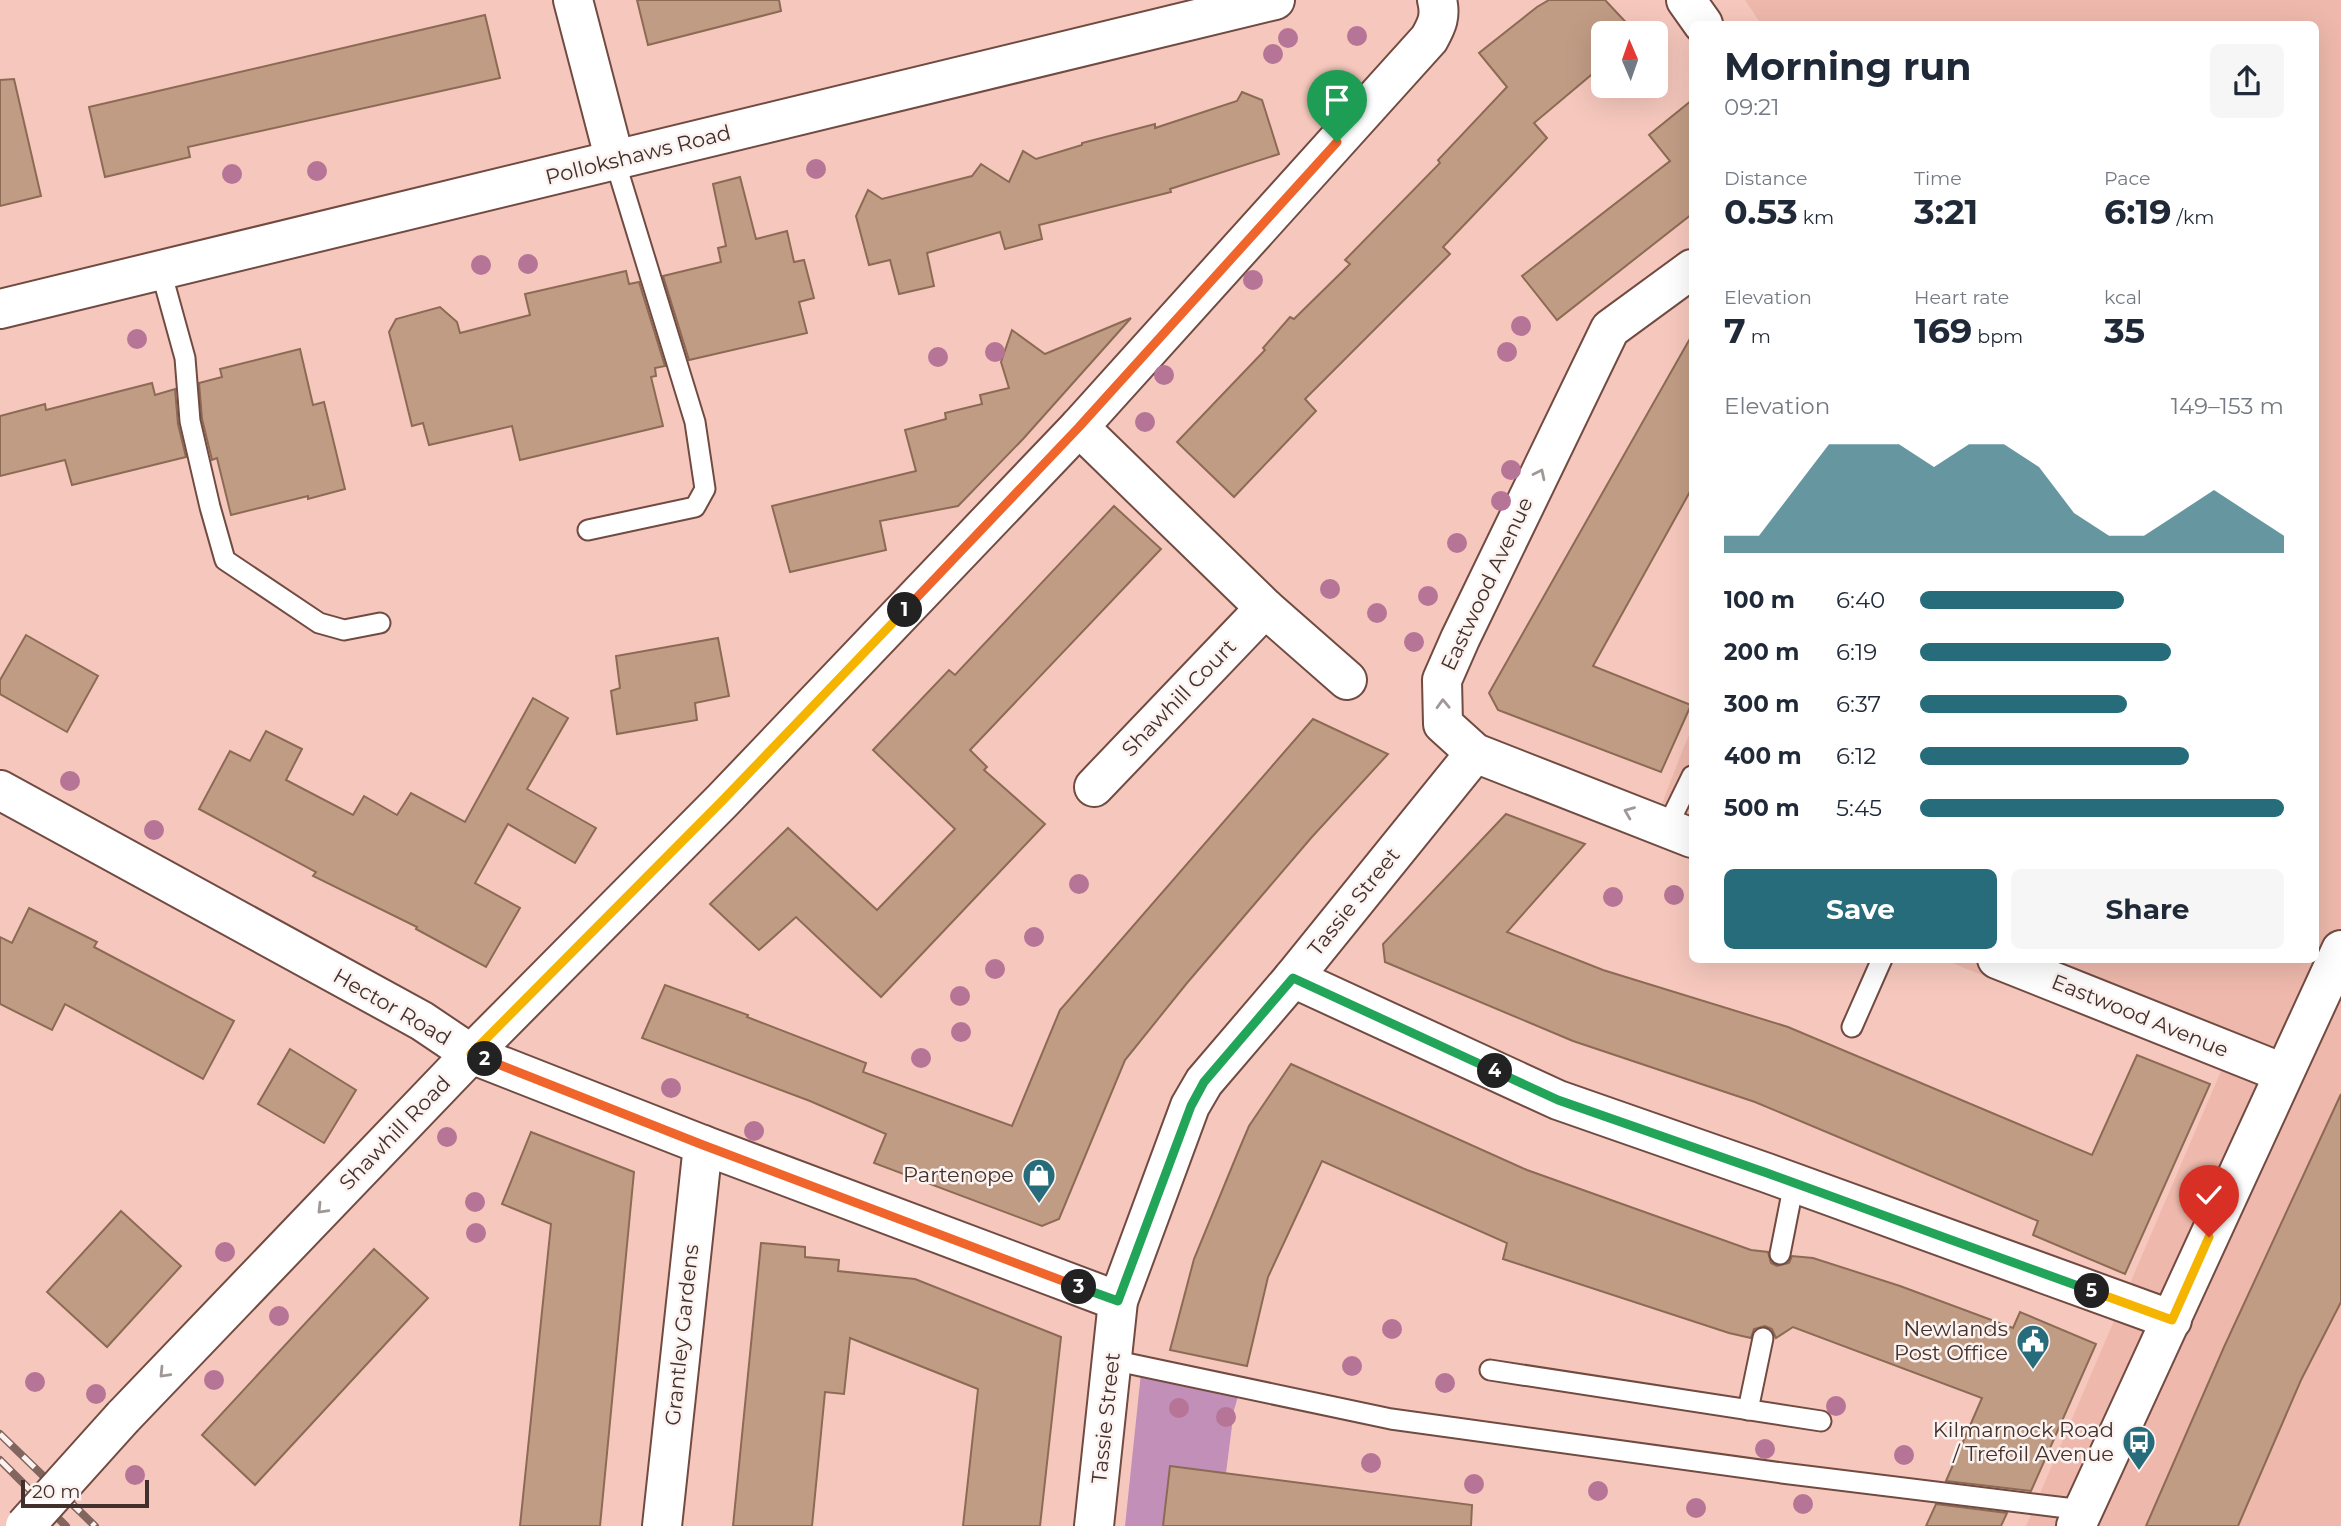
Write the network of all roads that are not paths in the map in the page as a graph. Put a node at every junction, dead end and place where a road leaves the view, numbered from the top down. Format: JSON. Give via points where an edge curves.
{"nodes":[{"id":1,"x":573,"y":0,"type":"edge"},
{"id":2,"x":1275,"y":0,"type":"edge"},
{"id":3,"x":1437,"y":0,"type":"edge"},
{"id":4,"x":1686,"y":0,"type":"edge"},
{"id":5,"x":1701,"y":21,"type":"edge"},
{"id":6,"x":615,"y":161,"type":"junction"},
{"id":7,"x":161,"y":271,"type":"junction"},
{"id":8,"x":1689,"y":271,"type":"edge"},
{"id":9,"x":0,"y":310,"type":"edge"},
{"id":10,"x":1079,"y":427,"type":"junction"},
{"id":11,"x":588,"y":530,"type":"dead end"},
{"id":12,"x":1265,"y":608,"type":"junction"},
{"id":13,"x":380,"y":624,"type":"dead end"},
{"id":14,"x":1347,"y":681,"type":"dead end"},
{"id":15,"x":1475,"y":753,"type":"junction"},
{"id":16,"x":1094,"y":787,"type":"dead end"},
{"id":17,"x":0,"y":790,"type":"edge"},
{"id":18,"x":1689,"y":790,"type":"edge"},
{"id":19,"x":1680,"y":832,"type":"edge"},
{"id":20,"x":2341,"y":950,"type":"edge"},
{"id":21,"x":1880,"y":963,"type":"edge"},
{"id":22,"x":2007,"y":963,"type":"edge"},
{"id":23,"x":1293,"y":978,"type":"junction"},
{"id":24,"x":1852,"y":1027,"type":"dead end"},
{"id":25,"x":471,"y":1054,"type":"junction"},
{"id":26,"x":2283,"y":1073,"type":"junction"},
{"id":27,"x":703,"y":1145,"type":"junction"},
{"id":28,"x":1794,"y":1183,"type":"junction"},
{"id":29,"x":1780,"y":1254,"type":"dead end"},
{"id":30,"x":1118,"y":1301,"type":"junction"},
{"id":31,"x":2172,"y":1320,"type":"junction"},
{"id":32,"x":1763,"y":1338,"type":"dead end"},
{"id":33,"x":1112,"y":1360,"type":"junction"},
{"id":34,"x":1490,"y":1370,"type":"dead end"},
{"id":35,"x":1748,"y":1410,"type":"junction"},
{"id":36,"x":1821,"y":1421,"type":"dead end"},
{"id":37,"x":2079,"y":1518,"type":"edge"},
{"id":38,"x":24,"y":1526,"type":"edge"},
{"id":39,"x":662,"y":1526,"type":"edge"},
{"id":40,"x":1094,"y":1526,"type":"edge"}],
"edges":[{"from":1,"to":6,"type":"street"},
{"from":2,"to":6,"type":"street","name":"Pollokshaws Road"},
{"from":3,"to":10,"type":"street","name":"Shawhill Road","via":[[1438,23],[1429,39]]},
{"from":4,"to":5,"type":"street"},
{"from":6,"to":7,"type":"street","name":"Pollokshaws Road"},
{"from":6,"to":11,"type":"lane","via":[[695,422],[705,489],[695,507]]},
{"from":7,"to":9,"type":"street","name":"Pollokshaws Road"},
{"from":7,"to":13,"type":"lane","via":[[185,358],[190,421],[225,560],[319,623],[344,630]]},
{"from":15,"to":8,"type":"street","name":"Eastwood Avenue","one_way":true,"via":[[1443,724],[1442,680],[1610,329]]},
{"from":10,"to":12,"type":"street"},
{"from":10,"to":25,"type":"street","name":"Shawhill Road","via":[[723,800]]},
{"from":12,"to":14,"type":"street"},
{"from":12,"to":16,"type":"street","name":"Shawhill Court"},
{"from":19,"to":15,"type":"street","name":"Eastwood Avenue","one_way":true},
{"from":15,"to":23,"type":"street","name":"Tassie Street"},
{"from":17,"to":25,"type":"street","name":"Hector Road","via":[[422,1021]]},
{"from":18,"to":19,"type":"lane"},
{"from":20,"to":26,"type":"street"},
{"from":21,"to":24,"type":"lane"},
{"from":22,"to":26,"type":"street","name":"Eastwood Avenue"},
{"from":23,"to":28,"type":"street","via":[[1558,1100]]},
{"from":23,"to":30,"type":"street","name":"Tassie Street","via":[[1204,1082]]},
{"from":25,"to":27,"type":"street","name":"Hector Road"},
{"from":25,"to":38,"type":"street","name":"Shawhill Road","one_way":true,"bridge":true},
{"from":26,"to":31,"type":"street"},
{"from":27,"to":30,"type":"street","name":"Hector Road"},
{"from":27,"to":39,"type":"street","name":"Grantley Gardens"},
{"from":28,"to":29,"type":"lane"},
{"from":28,"to":31,"type":"street"},
{"from":30,"to":33,"type":"street","name":"Tassie Street"},
{"from":31,"to":37,"type":"street"},
{"from":32,"to":35,"type":"lane"},
{"from":33,"to":37,"type":"lane","via":[[1391,1419]]},
{"from":33,"to":40,"type":"street","name":"Tassie Street"},
{"from":34,"to":35,"type":"lane"},
{"from":35,"to":36,"type":"lane"}]}
